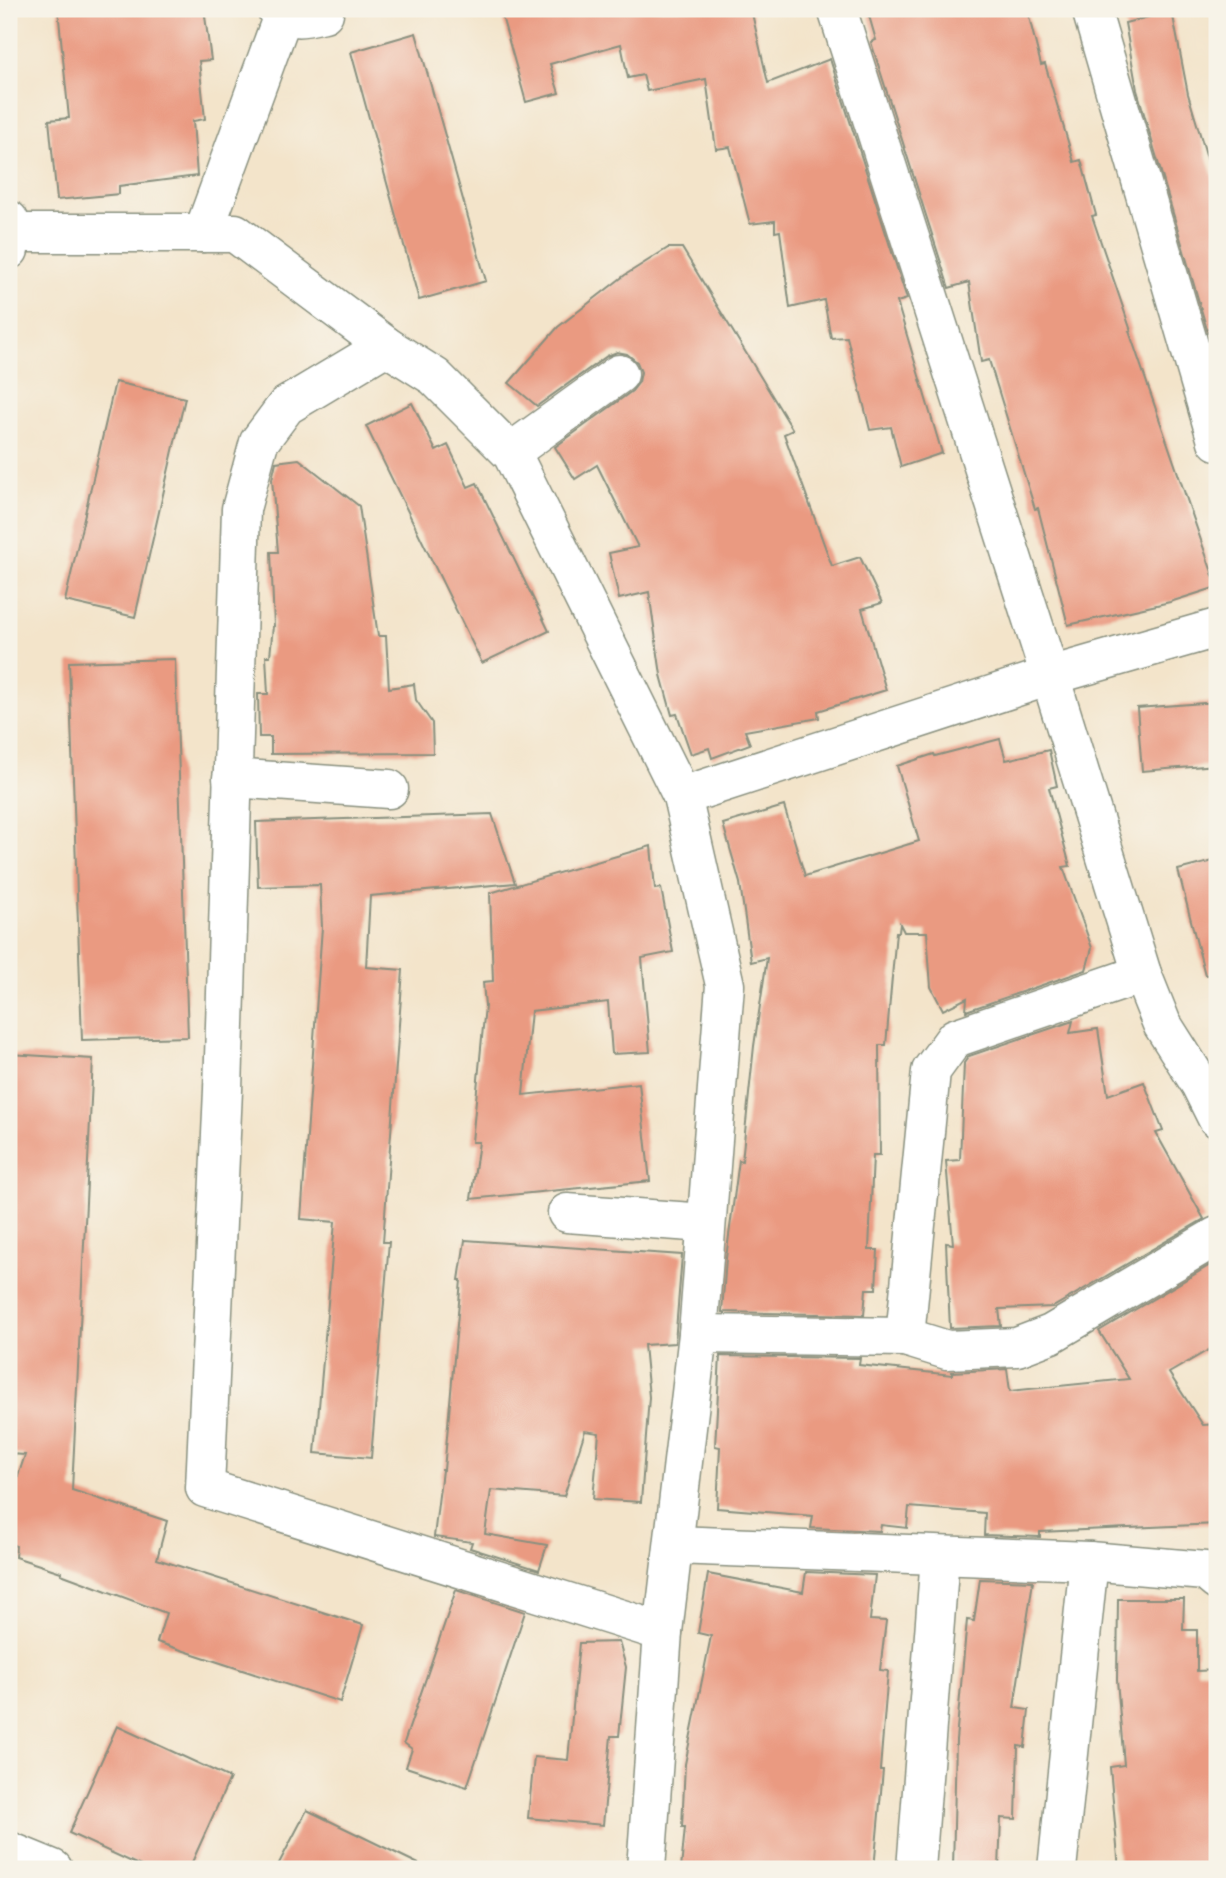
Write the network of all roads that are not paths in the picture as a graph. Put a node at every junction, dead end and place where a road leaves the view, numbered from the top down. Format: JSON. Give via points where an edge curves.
{"nodes":[{"id":1,"x":837,"y":9,"type":"edge"},
{"id":2,"x":1091,"y":9,"type":"edge"},
{"id":3,"x":279,"y":12,"type":"edge"},
{"id":4,"x":324,"y":13,"type":"dead end"},
{"id":5,"x":203,"y":233,"type":"junction"},
{"id":6,"x":9,"y":234,"type":"edge"},
{"id":7,"x":386,"y":346,"type":"junction"},
{"id":8,"x":1205,"y":359,"type":"edge"},
{"id":9,"x":619,"y":373,"type":"dead end"},
{"id":10,"x":1217,"y":441,"type":"edge"},
{"id":11,"x":511,"y":452,"type":"junction"},
{"id":12,"x":1217,"y":628,"type":"edge"},
{"id":13,"x":1050,"y":676,"type":"junction"},
{"id":14,"x":232,"y":778,"type":"junction"},
{"id":15,"x":389,"y":789,"type":"dead end"},
{"id":16,"x":682,"y":796,"type":"junction"},
{"id":17,"x":1142,"y":974,"type":"junction"},
{"id":18,"x":1209,"y":1080,"type":"edge"},
{"id":19,"x":1217,"y":1118,"type":"edge"},
{"id":20,"x":567,"y":1213,"type":"dead end"},
{"id":21,"x":706,"y":1223,"type":"junction"},
{"id":22,"x":1217,"y":1236,"type":"edge"},
{"id":23,"x":698,"y":1335,"type":"junction"},
{"id":24,"x":905,"y":1337,"type":"junction"},
{"id":25,"x":674,"y":1545,"type":"junction"},
{"id":26,"x":940,"y":1556,"type":"junction"},
{"id":27,"x":1089,"y":1561,"type":"junction"},
{"id":28,"x":1217,"y":1581,"type":"edge"},
{"id":29,"x":663,"y":1632,"type":"junction"},
{"id":30,"x":10,"y":1854,"type":"edge"},
{"id":31,"x":53,"y":1869,"type":"edge"},
{"id":32,"x":646,"y":1869,"type":"edge"},
{"id":33,"x":916,"y":1869,"type":"edge"},
{"id":34,"x":1057,"y":1869,"type":"edge"}],
"edges":[{"from":1,"to":13,"type":"street"},
{"from":2,"to":8,"type":"street"},
{"from":3,"to":4,"type":"street","via":[[301,18]]},
{"from":3,"to":5,"type":"street"},
{"from":5,"to":6,"type":"street"},
{"from":5,"to":7,"type":"street","via":[[235,233]]},
{"from":7,"to":11,"type":"street","via":[[435,377]]},
{"from":7,"to":14,"type":"street","via":[[286,406],[259,442],[240,509]]},
{"from":8,"to":10,"type":"street"},
{"from":9,"to":11,"type":"street"},
{"from":11,"to":16,"type":"street"},
{"from":12,"to":13,"type":"street"},
{"from":13,"to":16,"type":"street"},
{"from":13,"to":17,"type":"street"},
{"from":14,"to":15,"type":"street"},
{"from":14,"to":29,"type":"street","via":[[205,1488]]},
{"from":16,"to":21,"type":"street","via":[[725,985]]},
{"from":17,"to":18,"type":"street","via":[[1162,1024]]},
{"from":17,"to":24,"type":"street","via":[[954,1038],[931,1071]]},
{"from":18,"to":19,"type":"street"},
{"from":20,"to":21,"type":"street"},
{"from":21,"to":23,"type":"street"},
{"from":22,"to":24,"type":"street","via":[[1051,1334],[1017,1347],[947,1350]]},
{"from":23,"to":24,"type":"street"},
{"from":23,"to":25,"type":"street"},
{"from":25,"to":26,"type":"street"},
{"from":25,"to":29,"type":"street"},
{"from":26,"to":27,"type":"street"},
{"from":26,"to":33,"type":"street"},
{"from":27,"to":28,"type":"street","via":[[1205,1571]]},
{"from":27,"to":34,"type":"street"},
{"from":29,"to":32,"type":"street"},
{"from":30,"to":31,"type":"street"}]}
